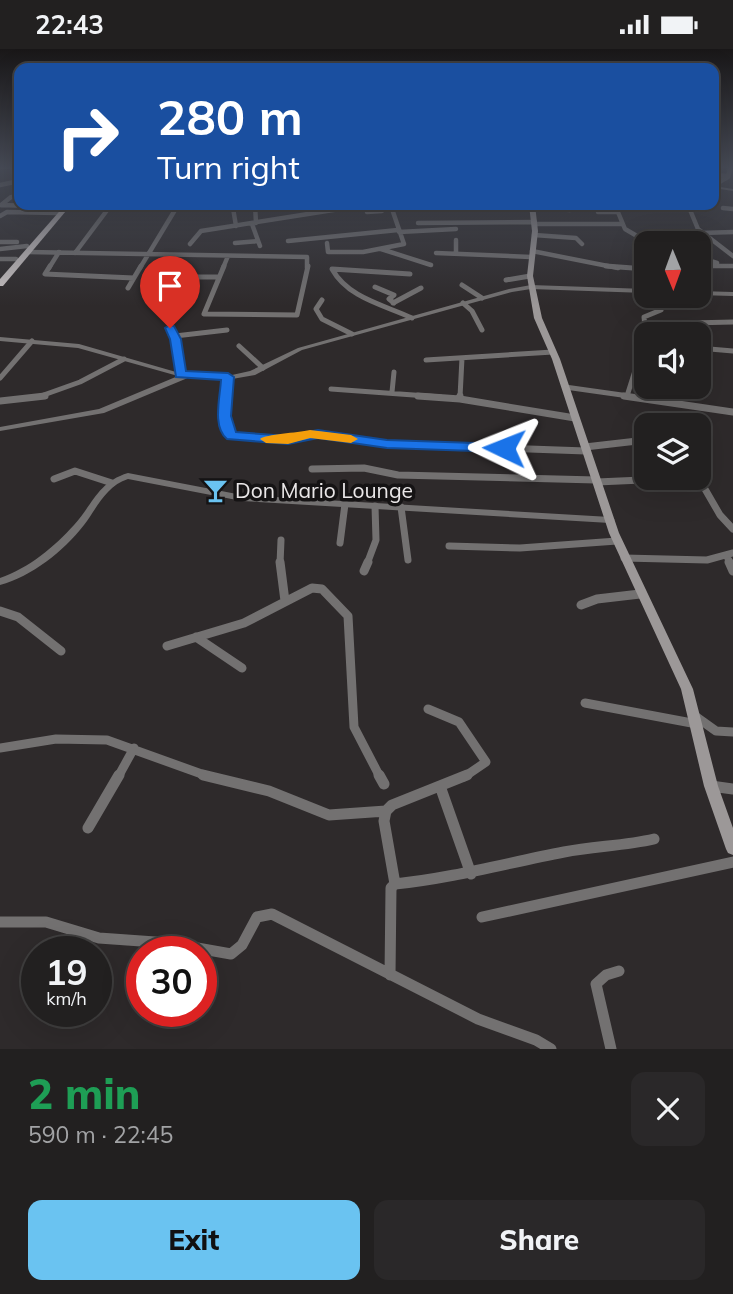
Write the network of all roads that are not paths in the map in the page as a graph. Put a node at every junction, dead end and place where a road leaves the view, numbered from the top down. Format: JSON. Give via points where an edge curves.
{"nodes":[{"id":1,"x":618,"y":212,"type":"edge"},
{"id":2,"x":58,"y":213,"type":"edge"},
{"id":3,"x":58,"y":213,"type":"edge"},
{"id":4,"x":105,"y":213,"type":"edge"},
{"id":5,"x":173,"y":213,"type":"edge"},
{"id":6,"x":234,"y":213,"type":"edge"},
{"id":7,"x":255,"y":213,"type":"edge"},
{"id":8,"x":309,"y":213,"type":"edge"},
{"id":9,"x":393,"y":213,"type":"edge"},
{"id":10,"x":534,"y":213,"type":"edge"},
{"id":11,"x":689,"y":213,"type":"edge"},
{"id":12,"x":472,"y":221,"type":"junction"},
{"id":13,"x":254,"y":223,"type":"junction"},
{"id":14,"x":418,"y":223,"type":"dead end"},
{"id":15,"x":449,"y":223,"type":"junction"},
{"id":16,"x":535,"y":223,"type":"junction"},
{"id":17,"x":622,"y":224,"type":"junction"},
{"id":18,"x":236,"y":226,"type":"junction"},
{"id":19,"x":476,"y":230,"type":"dead end"},
{"id":20,"x":398,"y":231,"type":"junction"},
{"id":21,"x":699,"y":231,"type":"edge"},
{"id":22,"x":634,"y":232,"type":"edge"},
{"id":23,"x":711,"y":233,"type":"edge"},
{"id":24,"x":733,"y":233,"type":"edge"},
{"id":25,"x":534,"y":235,"type":"junction"},
{"id":26,"x":456,"y":240,"type":"dead end"},
{"id":27,"x":711,"y":240,"type":"edge"},
{"id":28,"x":288,"y":241,"type":"dead end"},
{"id":29,"x":0,"y":242,"type":"edge"},
{"id":30,"x":17,"y":242,"type":"dead end"},
{"id":31,"x":236,"y":243,"type":"dead end"},
{"id":32,"x":327,"y":243,"type":"dead end"},
{"id":33,"x":190,"y":244,"type":"dead end"},
{"id":34,"x":582,"y":244,"type":"dead end"},
{"id":35,"x":0,"y":249,"type":"edge"},
{"id":36,"x":28,"y":249,"type":"junction"},
{"id":37,"x":381,"y":249,"type":"junction"},
{"id":38,"x":59,"y":252,"type":"junction"},
{"id":39,"x":75,"y":253,"type":"junction"},
{"id":40,"x":436,"y":253,"type":"dead end"},
{"id":41,"x":456,"y":253,"type":"junction"},
{"id":42,"x":147,"y":254,"type":"junction"},
{"id":43,"x":532,"y":254,"type":"junction"},
{"id":44,"x":228,"y":256,"type":"junction"},
{"id":45,"x":733,"y":256,"type":"edge"},
{"id":46,"x":0,"y":259,"type":"edge"},
{"id":47,"x":16,"y":259,"type":"junction"},
{"id":48,"x":711,"y":261,"type":"edge"},
{"id":49,"x":420,"y":262,"type":"junction"},
{"id":50,"x":431,"y":265,"type":"dead end"},
{"id":51,"x":711,"y":266,"type":"edge"},
{"id":52,"x":730,"y":266,"type":"edge"},
{"id":53,"x":634,"y":268,"type":"edge"},
{"id":54,"x":0,"y":277,"type":"edge"},
{"id":55,"x":179,"y":277,"type":"dead end"},
{"id":56,"x":219,"y":277,"type":"junction"},
{"id":57,"x":134,"y":278,"type":"junction"},
{"id":58,"x":506,"y":280,"type":"dead end"},
{"id":59,"x":531,"y":281,"type":"junction"},
{"id":60,"x":0,"y":283,"type":"edge"},
{"id":61,"x":462,"y":285,"type":"dead end"},
{"id":62,"x":375,"y":287,"type":"dead end"},
{"id":63,"x":128,"y":288,"type":"dead end"},
{"id":64,"x":421,"y":288,"type":"dead end"},
{"id":65,"x":634,"y":290,"type":"edge"},
{"id":66,"x":711,"y":293,"type":"edge"},
{"id":67,"x":733,"y":294,"type":"edge"},
{"id":68,"x":482,"y":298,"type":"junction"},
{"id":69,"x":322,"y":300,"type":"dead end"},
{"id":70,"x":463,"y":303,"type":"junction"},
{"id":71,"x":393,"y":305,"type":"junction"},
{"id":72,"x":660,"y":308,"type":"edge"},
{"id":73,"x":412,"y":318,"type":"junction"},
{"id":74,"x":645,"y":322,"type":"edge"},
{"id":75,"x":733,"y":322,"type":"edge"},
{"id":76,"x":711,"y":323,"type":"edge"},
{"id":77,"x":170,"y":328,"type":"dead end"},
{"id":78,"x":227,"y":330,"type":"dead end"},
{"id":79,"x":481,"y":330,"type":"dead end"},
{"id":80,"x":352,"y":334,"type":"junction"},
{"id":81,"x":175,"y":336,"type":"junction"},
{"id":82,"x":0,"y":339,"type":"edge"},
{"id":83,"x":32,"y":341,"type":"junction"},
{"id":84,"x":239,"y":346,"type":"dead end"},
{"id":85,"x":711,"y":349,"type":"edge"},
{"id":86,"x":733,"y":351,"type":"edge"},
{"id":87,"x":553,"y":352,"type":"junction"},
{"id":88,"x":462,"y":358,"type":"junction"},
{"id":89,"x":124,"y":359,"type":"junction"},
{"id":90,"x":426,"y":360,"type":"dead end"},
{"id":91,"x":263,"y":367,"type":"junction"},
{"id":92,"x":394,"y":372,"type":"dead end"},
{"id":93,"x":185,"y":375,"type":"junction"},
{"id":94,"x":228,"y":377,"type":"junction"},
{"id":95,"x":0,"y":378,"type":"edge"},
{"id":96,"x":634,"y":378,"type":"edge"},
{"id":97,"x":565,"y":387,"type":"junction"},
{"id":98,"x":331,"y":389,"type":"dead end"},
{"id":99,"x":392,"y":392,"type":"junction"},
{"id":100,"x":628,"y":396,"type":"junction"},
{"id":101,"x":460,"y":399,"type":"junction"},
{"id":102,"x":0,"y":401,"type":"edge"},
{"id":103,"x":733,"y":412,"type":"edge"},
{"id":104,"x":575,"y":418,"type":"junction"},
{"id":105,"x":0,"y":429,"type":"edge"},
{"id":106,"x":634,"y":442,"type":"edge"},
{"id":107,"x":585,"y":449,"type":"junction"},
{"id":108,"x":312,"y":469,"type":"dead end"},
{"id":109,"x":54,"y":479,"type":"dead end"},
{"id":110,"x":634,"y":480,"type":"edge"},
{"id":111,"x":596,"y":481,"type":"junction"},
{"id":112,"x":112,"y":483,"type":"junction"},
{"id":113,"x":706,"y":490,"type":"edge"},
{"id":114,"x":345,"y":504,"type":"junction"},
{"id":115,"x":375,"y":506,"type":"junction"},
{"id":116,"x":401,"y":507,"type":"junction"},
{"id":117,"x":610,"y":520,"type":"junction"},
{"id":118,"x":733,"y":529,"type":"edge"},
{"id":119,"x":281,"y":540,"type":"dead end"},
{"id":120,"x":617,"y":541,"type":"junction"},
{"id":121,"x":340,"y":543,"type":"dead end"},
{"id":122,"x":449,"y":546,"type":"dead end"},
{"id":123,"x":730,"y":555,"type":"edge"},
{"id":124,"x":624,"y":558,"type":"junction"},
{"id":125,"x":408,"y":561,"type":"dead end"},
{"id":126,"x":364,"y":571,"type":"dead end"},
{"id":127,"x":733,"y":571,"type":"edge"},
{"id":128,"x":0,"y":582,"type":"edge"},
{"id":129,"x":640,"y":594,"type":"junction"},
{"id":130,"x":285,"y":601,"type":"junction"},
{"id":131,"x":581,"y":605,"type":"dead end"},
{"id":132,"x":0,"y":611,"type":"edge"},
{"id":133,"x":196,"y":638,"type":"junction"},
{"id":134,"x":167,"y":646,"type":"dead end"},
{"id":135,"x":61,"y":651,"type":"dead end"},
{"id":136,"x":242,"y":668,"type":"dead end"},
{"id":137,"x":585,"y":702,"type":"dead end"},
{"id":138,"x":428,"y":709,"type":"dead end"},
{"id":139,"x":696,"y":720,"type":"junction"},
{"id":140,"x":733,"y":732,"type":"edge"},
{"id":141,"x":0,"y":747,"type":"edge"},
{"id":142,"x":134,"y":748,"type":"junction"},
{"id":143,"x":384,"y":784,"type":"dead end"},
{"id":144,"x":440,"y":786,"type":"junction"},
{"id":145,"x":711,"y":786,"type":"junction"},
{"id":146,"x":733,"y":789,"type":"edge"},
{"id":147,"x":386,"y":811,"type":"junction"},
{"id":148,"x":88,"y":828,"type":"dead end"},
{"id":149,"x":654,"y":839,"type":"dead end"},
{"id":150,"x":733,"y":849,"type":"edge"},
{"id":151,"x":733,"y":862,"type":"edge"},
{"id":152,"x":471,"y":873,"type":"junction"},
{"id":153,"x":395,"y":884,"type":"junction"},
{"id":154,"x":482,"y":917,"type":"dead end"},
{"id":155,"x":0,"y":922,"type":"edge"},
{"id":156,"x":619,"y":971,"type":"dead end"},
{"id":157,"x":390,"y":975,"type":"junction"},
{"id":158,"x":551,"y":1049,"type":"edge"},
{"id":159,"x":611,"y":1049,"type":"edge"}],
"edges":[{"from":1,"to":17,"type":"street"},
{"from":2,"to":36,"type":"highway"},
{"from":3,"to":36,"type":"highway"},
{"from":4,"to":39,"type":"street"},
{"from":5,"to":42,"type":"street"},
{"from":6,"to":18,"type":"street"},
{"from":7,"to":13,"type":"street"},
{"from":8,"to":13,"type":"street"},
{"from":9,"to":20,"type":"street"},
{"from":10,"to":16,"type":"main road"},
{"from":11,"to":21,"type":"street"},
{"from":12,"to":15,"type":"street"},
{"from":12,"to":16,"type":"street"},
{"from":12,"to":19,"type":"street"},
{"from":13,"to":18,"type":"street"},
{"from":13,"to":31,"type":"street","via":[[259,244]]},
{"from":14,"to":15,"type":"street"},
{"from":15,"to":20,"type":"street","via":[[454,229]]},
{"from":16,"to":17,"type":"street"},
{"from":16,"to":25,"type":"main road"},
{"from":17,"to":22,"type":"street"},
{"from":18,"to":33,"type":"street","via":[[200,231]]},
{"from":20,"to":28,"type":"street"},
{"from":20,"to":37,"type":"street","via":[[404,244]]},
{"from":23,"to":24,"type":"street"},
{"from":25,"to":34,"type":"street","via":[[573,238]]},
{"from":25,"to":43,"type":"main road"},
{"from":26,"to":41,"type":"street"},
{"from":27,"to":45,"type":"street"},
{"from":29,"to":30,"type":"street"},
{"from":32,"to":37,"type":"street","via":[[326,250],[331,252]]},
{"from":35,"to":36,"type":"street"},
{"from":36,"to":38,"type":"street"},
{"from":36,"to":47,"type":"highway"},
{"from":36,"to":60,"type":"highway"},
{"from":37,"to":49,"type":"street"},
{"from":38,"to":39,"type":"street"},
{"from":38,"to":57,"type":"street","via":[[45,274]]},
{"from":39,"to":42,"type":"street"},
{"from":40,"to":41,"type":"street"},
{"from":41,"to":43,"type":"street"},
{"from":42,"to":44,"type":"street"},
{"from":42,"to":57,"type":"street"},
{"from":43,"to":53,"type":"street"},
{"from":43,"to":59,"type":"main road"},
{"from":44,"to":56,"type":"street"},
{"from":44,"to":56,"type":"street","via":[[309,258],[296,315],[204,314]]},
{"from":46,"to":47,"type":"street"},
{"from":47,"to":54,"type":"highway"},
{"from":48,"to":52,"type":"street"},
{"from":49,"to":50,"type":"street"},
{"from":49,"to":71,"type":"street","via":[[406,267],[407,273],[332,269],[346,287]]},
{"from":51,"to":52,"type":"street"},
{"from":55,"to":56,"type":"street"},
{"from":57,"to":63,"type":"street"},
{"from":58,"to":59,"type":"street"},
{"from":59,"to":65,"type":"street"},
{"from":59,"to":68,"type":"street"},
{"from":59,"to":87,"type":"main road","via":[[538,318]]},
{"from":61,"to":68,"type":"street"},
{"from":62,"to":71,"type":"street","via":[[394,295],[389,299]]},
{"from":64,"to":71,"type":"street"},
{"from":66,"to":67,"type":"street"},
{"from":68,"to":70,"type":"street"},
{"from":69,"to":80,"type":"street","via":[[316,309],[322,319]]},
{"from":70,"to":73,"type":"street"},
{"from":70,"to":79,"type":"street"},
{"from":71,"to":73,"type":"street"},
{"from":72,"to":74,"type":"street","via":[[645,317]]},
{"from":73,"to":80,"type":"street"},
{"from":75,"to":76,"type":"street"},
{"from":77,"to":81,"type":"street"},
{"from":78,"to":81,"type":"street"},
{"from":80,"to":91,"type":"street","via":[[300,349]]},
{"from":81,"to":93,"type":"street"},
{"from":82,"to":83,"type":"street"},
{"from":83,"to":89,"type":"street","via":[[79,346]]},
{"from":83,"to":95,"type":"street"},
{"from":84,"to":91,"type":"street"},
{"from":85,"to":86,"type":"street"},
{"from":87,"to":88,"type":"street"},
{"from":87,"to":97,"type":"main road"},
{"from":88,"to":90,"type":"street"},
{"from":88,"to":101,"type":"street"},
{"from":89,"to":93,"type":"street"},
{"from":89,"to":102,"type":"street","via":[[50,395]]},
{"from":91,"to":94,"type":"street","via":[[248,375]]},
{"from":92,"to":99,"type":"street"},
{"from":93,"to":94,"type":"street"},
{"from":93,"to":105,"type":"street","via":[[101,411]]},
{"from":94,"to":107,"type":"street","via":[[225,416],[227,433],[232,436],[288,440],[318,434],[387,444]]},
{"from":96,"to":100,"type":"street"},
{"from":97,"to":100,"type":"street"},
{"from":97,"to":104,"type":"main road"},
{"from":98,"to":99,"type":"street"},
{"from":99,"to":101,"type":"street"},
{"from":100,"to":103,"type":"street"},
{"from":101,"to":104,"type":"street"},
{"from":104,"to":107,"type":"main road"},
{"from":106,"to":107,"type":"street"},
{"from":107,"to":111,"type":"main road"},
{"from":108,"to":111,"type":"street"},
{"from":109,"to":112,"type":"street","via":[[75,471]]},
{"from":110,"to":111,"type":"street"},
{"from":111,"to":117,"type":"main road"},
{"from":112,"to":114,"type":"street","via":[[136,476],[218,495]]},
{"from":112,"to":128,"type":"street","via":[[68,537],[32,566]]},
{"from":113,"to":118,"type":"street"},
{"from":114,"to":115,"type":"street"},
{"from":114,"to":121,"type":"street"},
{"from":115,"to":116,"type":"street"},
{"from":115,"to":126,"type":"street","via":[[376,540]]},
{"from":116,"to":117,"type":"street"},
{"from":116,"to":125,"type":"street"},
{"from":117,"to":120,"type":"main road"},
{"from":119,"to":130,"type":"street"},
{"from":120,"to":122,"type":"street","via":[[520,548]]},
{"from":120,"to":124,"type":"main road"},
{"from":123,"to":124,"type":"street","via":[[707,560]]},
{"from":123,"to":127,"type":"street"},
{"from":124,"to":129,"type":"main road"},
{"from":129,"to":131,"type":"street"},
{"from":129,"to":139,"type":"main road","via":[[687,689]]},
{"from":130,"to":133,"type":"street","via":[[244,623]]},
{"from":130,"to":143,"type":"street","via":[[317,588],[348,616],[354,727]]},
{"from":132,"to":135,"type":"street","via":[[18,617]]},
{"from":133,"to":134,"type":"street"},
{"from":133,"to":136,"type":"street"},
{"from":137,"to":139,"type":"street"},
{"from":138,"to":144,"type":"street","via":[[460,722],[486,762]]},
{"from":139,"to":140,"type":"street","via":[[716,731]]},
{"from":139,"to":145,"type":"main road"},
{"from":141,"to":142,"type":"street","via":[[56,739],[107,740]]},
{"from":142,"to":147,"type":"street","via":[[195,773],[269,791],[329,815]]},
{"from":142,"to":148,"type":"street"},
{"from":144,"to":147,"type":"street","via":[[392,804]]},
{"from":144,"to":152,"type":"street"},
{"from":145,"to":146,"type":"street"},
{"from":145,"to":150,"type":"main road"},
{"from":147,"to":153,"type":"street"},
{"from":149,"to":152,"type":"street","via":[[568,851]]},
{"from":151,"to":154,"type":"street"},
{"from":152,"to":153,"type":"street"},
{"from":153,"to":157,"type":"street","via":[[391,888]]},
{"from":155,"to":157,"type":"street","via":[[46,922],[99,938],[231,954],[239,949],[256,917],[264,913]]},
{"from":156,"to":159,"type":"street","via":[[596,984]]},
{"from":157,"to":158,"type":"street"}]}
